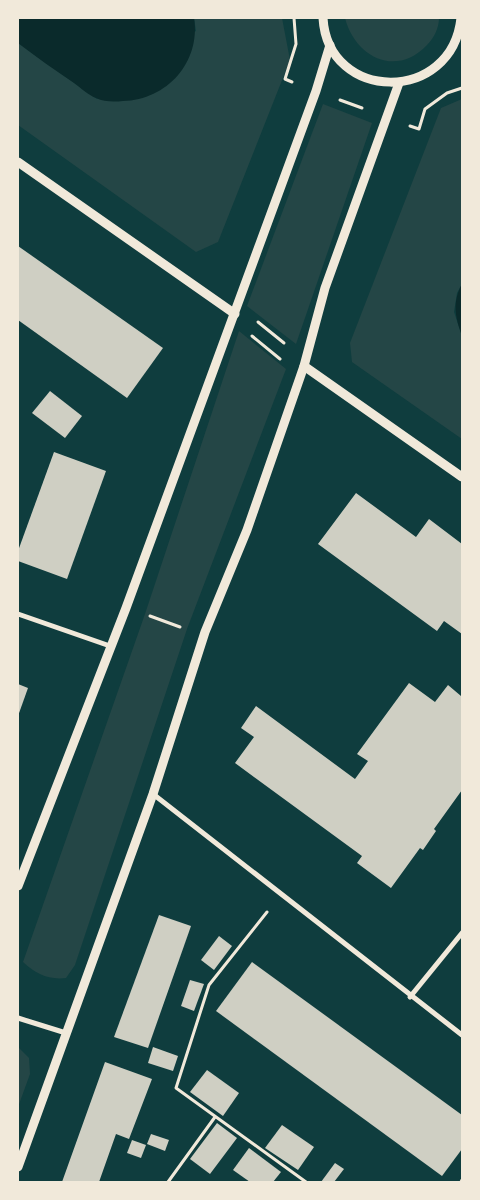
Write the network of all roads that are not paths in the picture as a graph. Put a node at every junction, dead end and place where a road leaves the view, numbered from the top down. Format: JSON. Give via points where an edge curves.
{"nodes":[{"id":1,"x":322,"y":18,"type":"edge"},
{"id":2,"x":461,"y":18,"type":"edge"},
{"id":3,"x":459,"y":42,"type":"edge"},
{"id":4,"x":330,"y":45,"type":"junction"},
{"id":5,"x":399,"y":83,"type":"junction"},
{"id":6,"x":18,"y":162,"type":"edge"},
{"id":7,"x":235,"y":314,"type":"junction"},
{"id":8,"x":304,"y":366,"type":"junction"},
{"id":9,"x":462,"y":477,"type":"edge"},
{"id":10,"x":18,"y":614,"type":"edge"},
{"id":11,"x":110,"y":646,"type":"junction"},
{"id":12,"x":153,"y":794,"type":"junction"},
{"id":13,"x":18,"y":886,"type":"edge"},
{"id":14,"x":462,"y":933,"type":"edge"},
{"id":15,"x":410,"y":996,"type":"junction"},
{"id":16,"x":18,"y":1018,"type":"edge"},
{"id":17,"x":66,"y":1033,"type":"junction"},
{"id":18,"x":462,"y":1035,"type":"edge"},
{"id":19,"x":18,"y":1167,"type":"edge"}],
"edges":[{"from":1,"to":4,"type":"street"},
{"from":2,"to":3,"type":"street"},
{"from":3,"to":5,"type":"street","via":[[428,74]]},
{"from":4,"to":5,"type":"street","via":[[347,67],[358,74],[371,80]]},
{"from":4,"to":7,"type":"street"},
{"from":5,"to":8,"type":"street","via":[[326,288]]},
{"from":6,"to":7,"type":"street"},
{"from":7,"to":11,"type":"street"},
{"from":8,"to":9,"type":"street"},
{"from":8,"to":12,"type":"street","via":[[247,530],[205,632]]},
{"from":10,"to":11,"type":"street"},
{"from":11,"to":13,"type":"street"},
{"from":12,"to":15,"type":"street"},
{"from":12,"to":17,"type":"street"},
{"from":14,"to":15,"type":"street"},
{"from":15,"to":18,"type":"street"},
{"from":16,"to":17,"type":"street"},
{"from":17,"to":19,"type":"street"}]}
